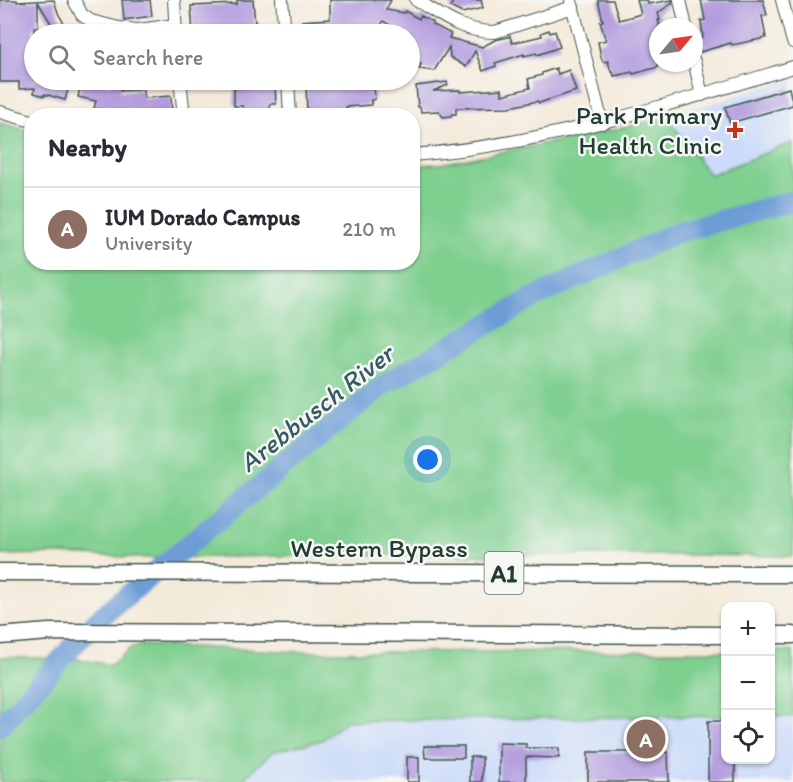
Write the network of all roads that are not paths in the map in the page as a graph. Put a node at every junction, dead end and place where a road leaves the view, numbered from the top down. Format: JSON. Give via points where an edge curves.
{"nodes":[{"id":1,"x":74,"y":0,"type":"edge"},
{"id":2,"x":174,"y":0,"type":"edge"},
{"id":3,"x":282,"y":0,"type":"edge"},
{"id":4,"x":416,"y":0,"type":"edge"},
{"id":5,"x":680,"y":0,"type":"edge"},
{"id":6,"x":782,"y":0,"type":"edge"},
{"id":7,"x":572,"y":4,"type":"edge"},
{"id":8,"x":684,"y":18,"type":"edge"},
{"id":9,"x":103,"y":24,"type":"edge"},
{"id":10,"x":175,"y":24,"type":"edge"},
{"id":11,"x":284,"y":24,"type":"edge"},
{"id":12,"x":793,"y":42,"type":"edge"},
{"id":13,"x":793,"y":67,"type":"edge"},
{"id":14,"x":697,"y":72,"type":"edge"},
{"id":15,"x":181,"y":90,"type":"edge"},
{"id":16,"x":289,"y":90,"type":"edge"},
{"id":17,"x":702,"y":95,"type":"junction"},
{"id":18,"x":183,"y":108,"type":"edge"},
{"id":19,"x":290,"y":108,"type":"edge"},
{"id":20,"x":0,"y":112,"type":"edge"},
{"id":21,"x":24,"y":119,"type":"edge"},
{"id":22,"x":602,"y":123,"type":"junction"},
{"id":23,"x":420,"y":154,"type":"edge"},
{"id":24,"x":0,"y":572,"type":"edge"},
{"id":25,"x":793,"y":574,"type":"edge"},
{"id":26,"x":721,"y":634,"type":"edge"},
{"id":27,"x":775,"y":635,"type":"edge"},
{"id":28,"x":793,"y":635,"type":"edge"},
{"id":29,"x":0,"y":636,"type":"edge"}],
"edges":[{"from":1,"to":9,"type":"street","via":[[81,15]]},
{"from":2,"to":10,"type":"street"},
{"from":3,"to":11,"type":"street"},
{"from":4,"to":7,"type":"street","via":[[457,25],[484,32],[495,32]]},
{"from":5,"to":8,"type":"street"},
{"from":6,"to":12,"type":"street"},
{"from":7,"to":22,"type":"street"},
{"from":13,"to":17,"type":"street"},
{"from":14,"to":17,"type":"street"},
{"from":15,"to":18,"type":"street"},
{"from":16,"to":19,"type":"street"},
{"from":17,"to":22,"type":"street"},
{"from":20,"to":21,"type":"street"},
{"from":22,"to":23,"type":"street","via":[[504,144]]},
{"from":24,"to":25,"type":"highway","name":"Western Bypass","number":"A1"},
{"from":26,"to":29,"type":"highway","via":[[49,632]]},
{"from":27,"to":28,"type":"highway"}]}
